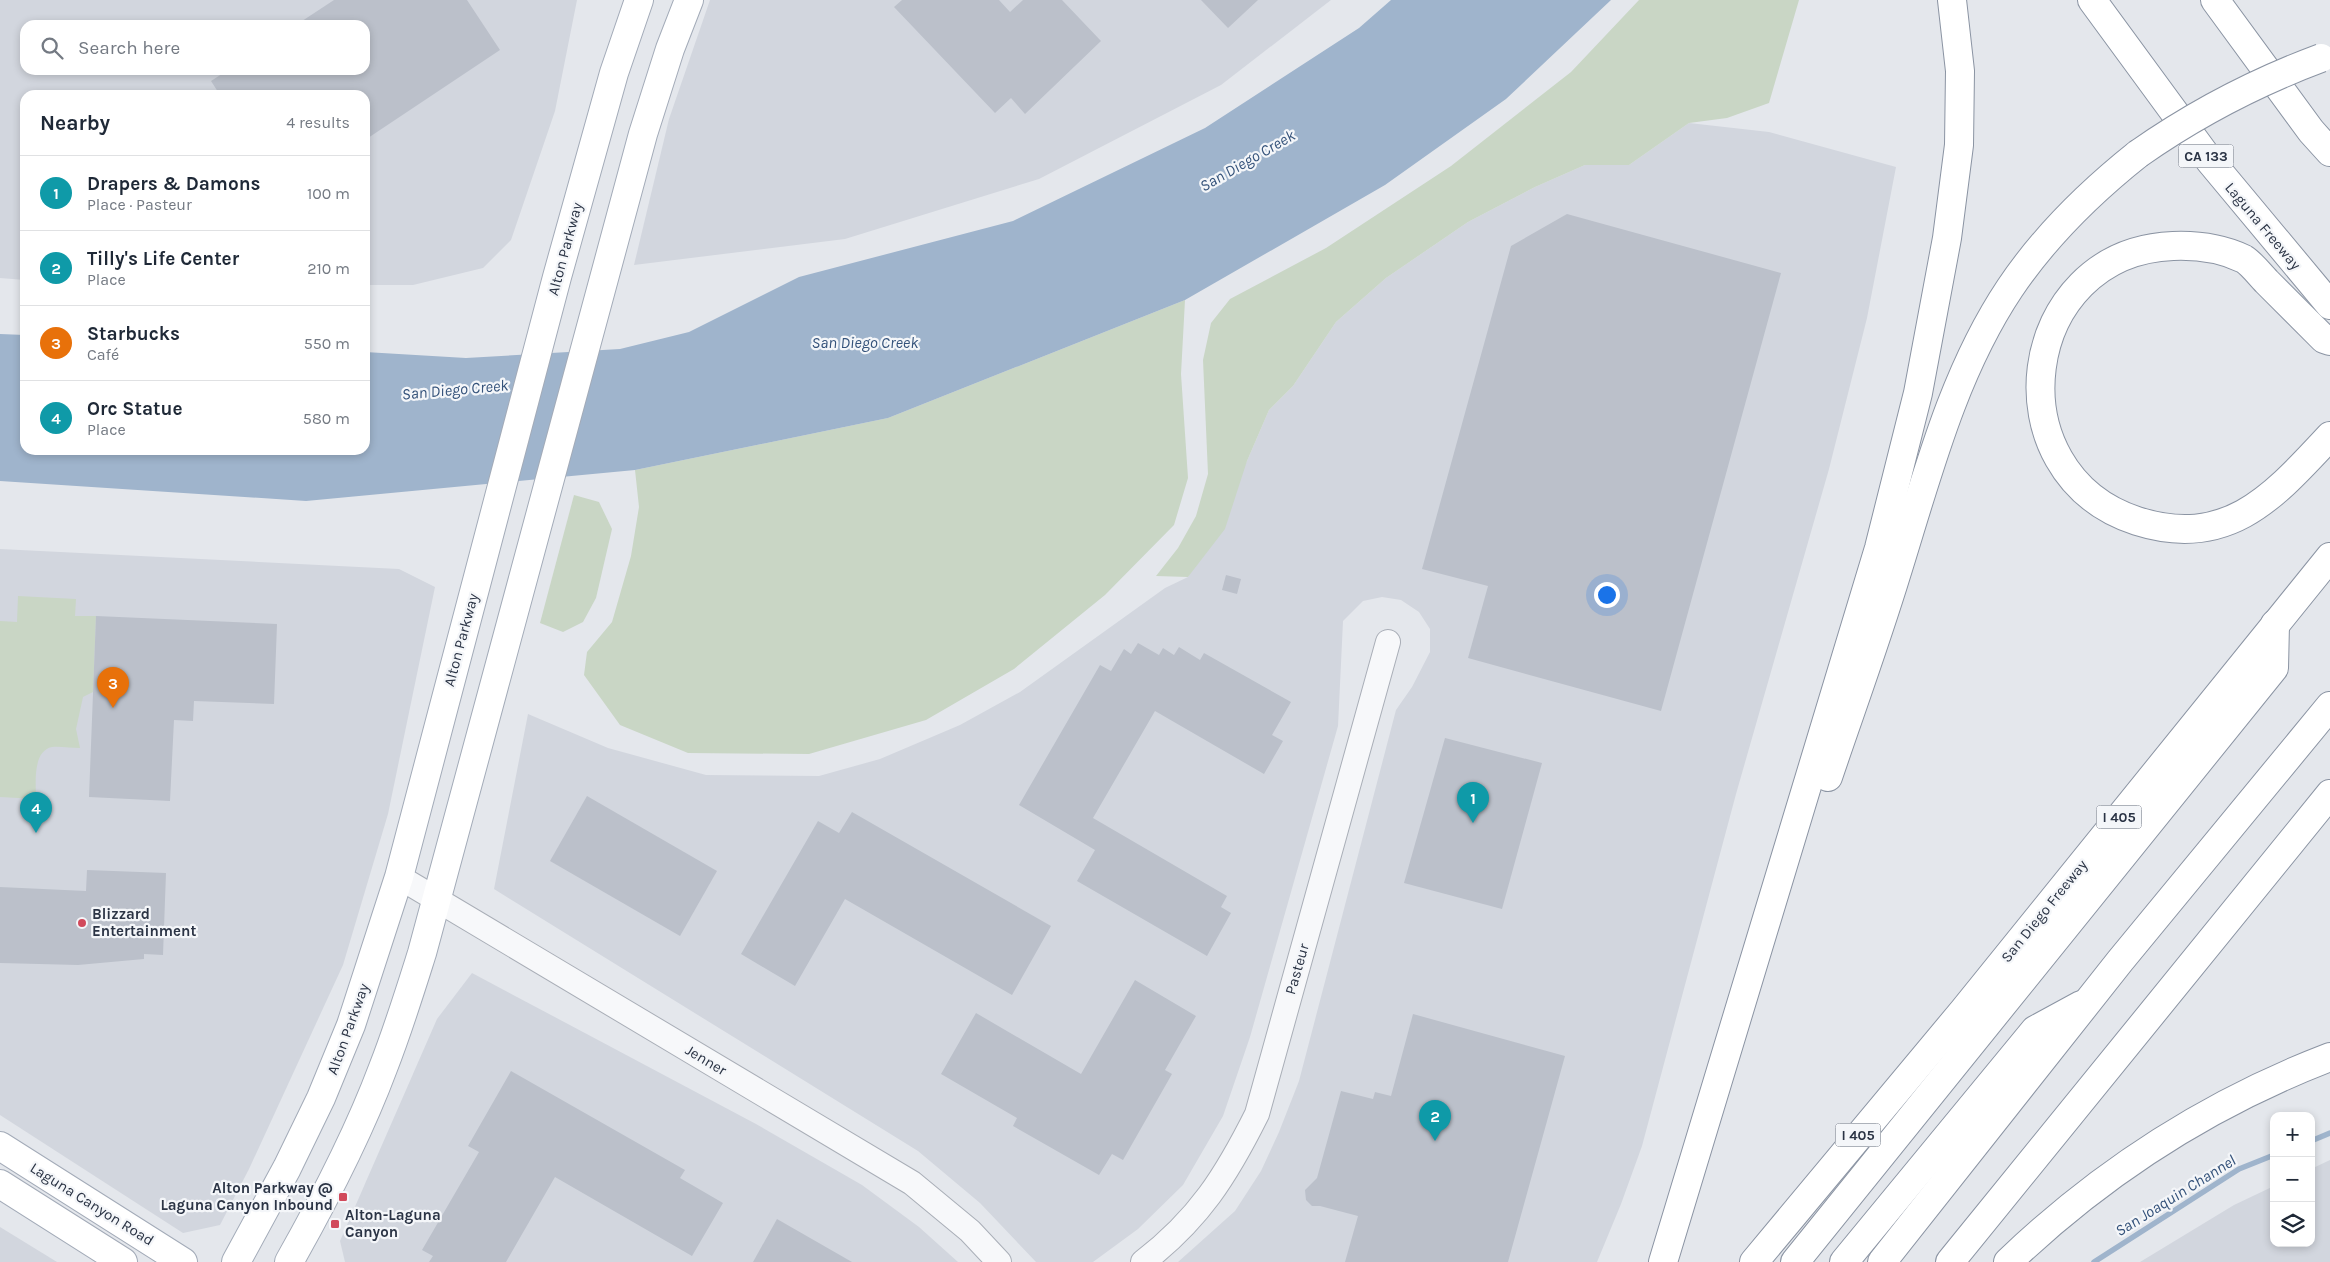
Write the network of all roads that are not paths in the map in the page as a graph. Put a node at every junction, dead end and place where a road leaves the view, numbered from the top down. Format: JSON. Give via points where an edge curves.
{"nodes":[{"id":1,"x":639,"y":0,"type":"edge"},
{"id":2,"x":689,"y":0,"type":"edge"},
{"id":3,"x":1952,"y":0,"type":"edge"},
{"id":4,"x":2092,"y":0,"type":"edge"},
{"id":5,"x":2215,"y":0,"type":"edge"},
{"id":6,"x":2325,"y":57,"type":"edge"},
{"id":7,"x":2330,"y":152,"type":"edge"},
{"id":8,"x":2330,"y":305,"type":"edge"},
{"id":9,"x":2330,"y":341,"type":"edge"},
{"id":10,"x":2330,"y":436,"type":"edge"},
{"id":11,"x":2330,"y":556,"type":"edge"},
{"id":12,"x":2275,"y":624,"type":"junction"},
{"id":13,"x":1388,"y":642,"type":"dead end"},
{"id":14,"x":2330,"y":706,"type":"edge"},
{"id":15,"x":2330,"y":794,"type":"edge"},
{"id":16,"x":399,"y":877,"type":"junction"},
{"id":17,"x":436,"y":899,"type":"junction"},
{"id":18,"x":2092,"y":1000,"type":"junction"},
{"id":19,"x":2330,"y":1057,"type":"edge"},
{"id":20,"x":0,"y":1146,"type":"edge"},
{"id":21,"x":0,"y":1184,"type":"edge"},
{"id":22,"x":123,"y":1262,"type":"edge"},
{"id":23,"x":183,"y":1262,"type":"edge"},
{"id":24,"x":236,"y":1262,"type":"edge"},
{"id":25,"x":289,"y":1262,"type":"edge"},
{"id":26,"x":999,"y":1262,"type":"edge"},
{"id":27,"x":1143,"y":1262,"type":"edge"},
{"id":28,"x":1663,"y":1262,"type":"edge"},
{"id":29,"x":1754,"y":1262,"type":"edge"},
{"id":30,"x":1794,"y":1262,"type":"edge"},
{"id":31,"x":1844,"y":1262,"type":"edge"},
{"id":32,"x":1882,"y":1262,"type":"edge"},
{"id":33,"x":1950,"y":1262,"type":"edge"},
{"id":34,"x":2008,"y":1262,"type":"edge"}],
"edges":[{"from":1,"to":16,"type":"main road","name":"Alton Parkway","via":[[598,126]]},
{"from":2,"to":17,"type":"main road","via":[[643,134]]},
{"from":3,"to":28,"type":"main road","via":[[1960,71],[1958,155],[1948,238],[1918,393],[1878,548]]},
{"from":4,"to":8,"type":"main road","name":"Laguna Freeway","number":"CA 133","via":[[2210,161]]},
{"from":5,"to":7,"type":"main road"},
{"from":6,"to":28,"type":"main road","bridge":true,"via":[[2227,98],[2138,154],[2074,210],[2010,288],[1989,324],[1955,395],[1890,598]]},
{"from":9,"to":10,"type":"main road","via":[[2324,339],[2246,260],[2204,246],[2144,249],[2104,266],[2084,282],[2068,302],[2047,340],[2039,382],[2044,426],[2053,447],[2074,478],[2103,505],[2127,517],[2162,527],[2192,529],[2212,526],[2257,507],[2283,486]]},
{"from":11,"to":12,"type":"main road","name":"San Diego Freeway","number":"I 405"},
{"from":12,"to":29,"type":"main road","name":"San Diego Freeway","number":"I 405","via":[[1964,1010]]},
{"from":12,"to":30,"type":"main road","via":[[2274,668]]},
{"from":13,"to":27,"type":"street","name":"Pasteur","via":[[1257,1114],[1234,1161],[1206,1201]]},
{"from":14,"to":18,"type":"main road","via":[[2120,961]]},
{"from":15,"to":33,"type":"main road"},
{"from":16,"to":17,"type":"street","name":"Jenner"},
{"from":16,"to":24,"type":"main road","name":"Alton Parkway","via":[[350,1025],[321,1098]]},
{"from":17,"to":25,"type":"main road","via":[[422,953],[383,1068],[331,1182]]},
{"from":17,"to":26,"type":"street","name":"Jenner","via":[[912,1183],[970,1231]]},
{"from":18,"to":31,"type":"main road","via":[[2035,1030]]},
{"from":18,"to":32,"type":"main road"},
{"from":19,"to":34,"type":"main road","via":[[2247,1092],[2183,1128],[2063,1212]]},
{"from":20,"to":23,"type":"main road","name":"Laguna Canyon Road"},
{"from":21,"to":22,"type":"main road"}]}
